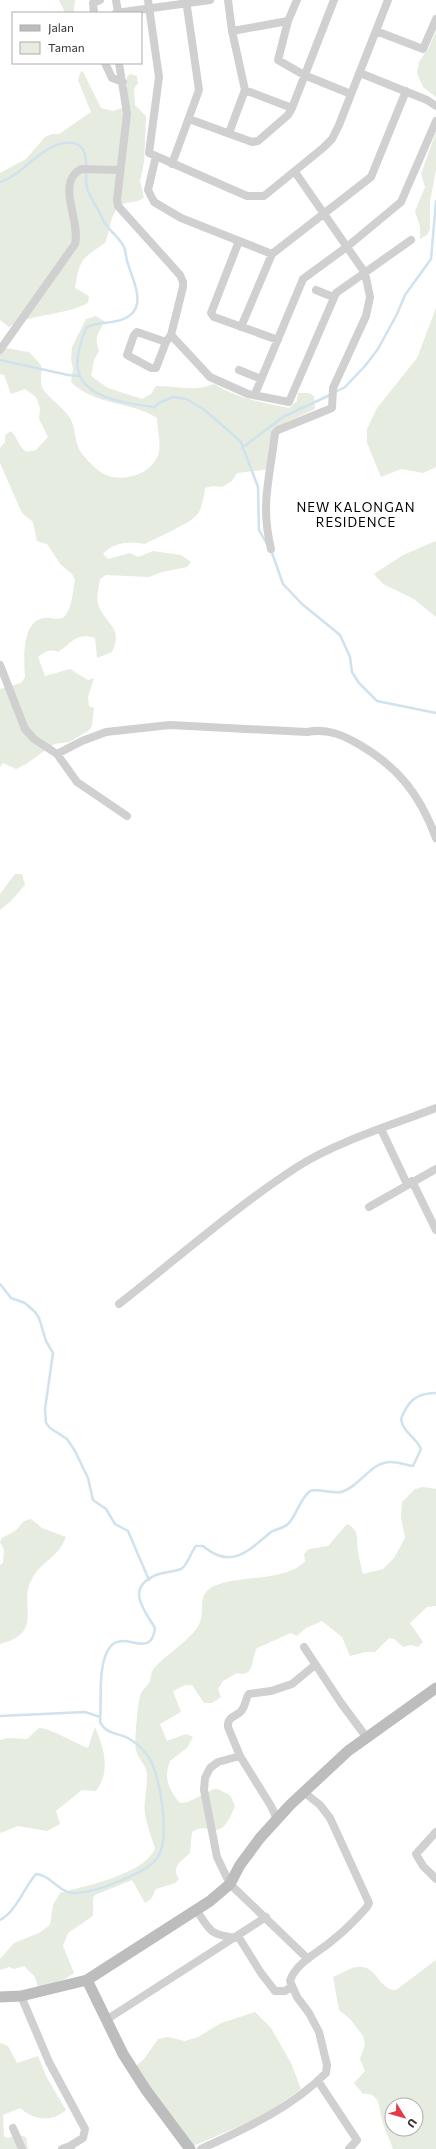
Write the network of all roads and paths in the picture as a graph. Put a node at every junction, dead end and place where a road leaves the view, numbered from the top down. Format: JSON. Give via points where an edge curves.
{"nodes":[{"id":1,"x":100,"y":0,"type":"edge"},
{"id":2,"x":116,"y":0,"type":"edge"},
{"id":3,"x":210,"y":0,"type":"edge"},
{"id":4,"x":228,"y":0,"type":"edge"},
{"id":5,"x":297,"y":0,"type":"edge"},
{"id":6,"x":334,"y":0,"type":"edge"},
{"id":7,"x":388,"y":0,"type":"edge"},
{"id":8,"x":186,"y":1,"type":"edge"},
{"id":9,"x":148,"y":4,"type":"edge"},
{"id":10,"x":94,"y":12,"type":"edge"},
{"id":11,"x":117,"y":12,"type":"edge"},
{"id":12,"x":436,"y":19,"type":"edge"},
{"id":13,"x":288,"y":21,"type":"junction"},
{"id":14,"x":232,"y":31,"type":"junction"},
{"id":15,"x":376,"y":31,"type":"junction"},
{"id":16,"x":105,"y":64,"type":"edge"},
{"id":17,"x":119,"y":64,"type":"edge"},
{"id":18,"x":360,"y":73,"type":"junction"},
{"id":19,"x":304,"y":75,"type":"junction"},
{"id":20,"x":123,"y":82,"type":"junction"},
{"id":21,"x":245,"y":90,"type":"junction"},
{"id":22,"x":406,"y":91,"type":"junction"},
{"id":23,"x":351,"y":94,"type":"junction"},
{"id":24,"x":436,"y":106,"type":"edge"},
{"id":25,"x":292,"y":108,"type":"junction"},
{"id":26,"x":190,"y":119,"type":"junction"},
{"id":27,"x":436,"y":121,"type":"edge"},
{"id":28,"x":229,"y":133,"type":"junction"},
{"id":29,"x":156,"y":156,"type":"junction"},
{"id":30,"x":172,"y":164,"type":"junction"},
{"id":31,"x":120,"y":170,"type":"junction"},
{"id":32,"x":295,"y":172,"type":"junction"},
{"id":33,"x":323,"y":214,"type":"junction"},
{"id":34,"x":411,"y":240,"type":"dead end"},
{"id":35,"x":239,"y":241,"type":"junction"},
{"id":36,"x":348,"y":246,"type":"junction"},
{"id":37,"x":272,"y":254,"type":"junction"},
{"id":38,"x":366,"y":273,"type":"junction"},
{"id":39,"x":316,"y":290,"type":"dead end"},
{"id":40,"x":333,"y":297,"type":"junction"},
{"id":41,"x":242,"y":327,"type":"junction"},
{"id":42,"x":168,"y":338,"type":"junction"},
{"id":43,"x":278,"y":340,"type":"junction"},
{"id":44,"x":0,"y":350,"type":"edge"},
{"id":45,"x":239,"y":370,"type":"dead end"},
{"id":46,"x":261,"y":379,"type":"junction"},
{"id":47,"x":255,"y":394,"type":"junction"},
{"id":48,"x":271,"y":549,"type":"dead end"},
{"id":49,"x":0,"y":665,"type":"edge"},
{"id":50,"x":56,"y":754,"type":"junction"},
{"id":51,"x":127,"y":816,"type":"dead end"},
{"id":52,"x":436,"y":838,"type":"edge"},
{"id":53,"x":436,"y":1108,"type":"edge"},
{"id":54,"x":381,"y":1129,"type":"junction"},
{"id":55,"x":436,"y":1169,"type":"edge"},
{"id":56,"x":410,"y":1183,"type":"junction"},
{"id":57,"x":369,"y":1207,"type":"dead end"},
{"id":58,"x":436,"y":1230,"type":"edge"},
{"id":59,"x":119,"y":1304,"type":"dead end"},
{"id":60,"x":304,"y":1647,"type":"dead end"},
{"id":61,"x":316,"y":1665,"type":"junction"},
{"id":62,"x":436,"y":1688,"type":"edge"},
{"id":63,"x":367,"y":1738,"type":"junction"},
{"id":64,"x":240,"y":1756,"type":"junction"},
{"id":65,"x":305,"y":1793,"type":"junction"},
{"id":66,"x":277,"y":1819,"type":"junction"},
{"id":67,"x":436,"y":1832,"type":"edge"},
{"id":68,"x":436,"y":1879,"type":"edge"},
{"id":69,"x":230,"y":1884,"type":"junction"},
{"id":70,"x":196,"y":1910,"type":"junction"},
{"id":71,"x":266,"y":1917,"type":"junction"},
{"id":72,"x":237,"y":1937,"type":"junction"},
{"id":73,"x":308,"y":1959,"type":"junction"},
{"id":74,"x":87,"y":1980,"type":"junction"},
{"id":75,"x":291,"y":1987,"type":"junction"},
{"id":76,"x":21,"y":1996,"type":"junction"},
{"id":77,"x":0,"y":1997,"type":"edge"},
{"id":78,"x":106,"y":2020,"type":"junction"},
{"id":79,"x":318,"y":2081,"type":"junction"},
{"id":80,"x":12,"y":2128,"type":"dead end"},
{"id":81,"x":68,"y":2148,"type":"edge"},
{"id":82,"x":22,"y":2149,"type":"edge"},
{"id":83,"x":190,"y":2149,"type":"edge"},
{"id":84,"x":201,"y":2149,"type":"edge"},
{"id":85,"x":349,"y":2149,"type":"edge"}],
"edges":[{"from":1,"to":10,"type":"street","via":[[93,3]]},
{"from":2,"to":11,"type":"street"},
{"from":3,"to":8,"type":"street"},
{"from":4,"to":14,"type":"street"},
{"from":5,"to":13,"type":"street"},
{"from":6,"to":19,"type":"street"},
{"from":7,"to":15,"type":"street"},
{"from":8,"to":9,"type":"street"},
{"from":8,"to":26,"type":"street","via":[[200,83]]},
{"from":9,"to":11,"type":"street"},
{"from":9,"to":29,"type":"street","via":[[159,77],[148,151]]},
{"from":12,"to":15,"type":"street","via":[[423,48]]},
{"from":13,"to":14,"type":"street"},
{"from":13,"to":19,"type":"street","via":[[278,60]]},
{"from":14,"to":21,"type":"street"},
{"from":15,"to":18,"type":"street"},
{"from":16,"to":20,"type":"street","via":[[112,78]]},
{"from":17,"to":20,"type":"street"},
{"from":18,"to":22,"type":"street"},
{"from":18,"to":23,"type":"street"},
{"from":19,"to":23,"type":"street"},
{"from":19,"to":25,"type":"street"},
{"from":20,"to":31,"type":"street","via":[[127,114]]},
{"from":21,"to":25,"type":"street"},
{"from":21,"to":28,"type":"street"},
{"from":22,"to":24,"type":"street"},
{"from":22,"to":33,"type":"street","via":[[371,177]]},
{"from":23,"to":32,"type":"street","via":[[332,139]]},
{"from":25,"to":28,"type":"street","via":[[283,120],[256,142]]},
{"from":26,"to":28,"type":"street"},
{"from":26,"to":30,"type":"street"},
{"from":27,"to":36,"type":"street","via":[[401,202]]},
{"from":29,"to":30,"type":"street"},
{"from":29,"to":35,"type":"street","via":[[148,190],[154,202],[181,218]]},
{"from":30,"to":32,"type":"street","via":[[256,198],[264,196]]},
{"from":31,"to":42,"type":"street","via":[[118,206],[180,275],[183,282]]},
{"from":31,"to":44,"type":"street","via":[[85,169],[69,182],[69,195],[78,235],[75,244]]},
{"from":32,"to":33,"type":"street"},
{"from":33,"to":36,"type":"street"},
{"from":33,"to":37,"type":"street"},
{"from":34,"to":38,"type":"street"},
{"from":35,"to":37,"type":"street"},
{"from":35,"to":41,"type":"street","via":[[211,313],[214,317]]},
{"from":36,"to":38,"type":"street"},
{"from":36,"to":43,"type":"street","via":[[302,279]]},
{"from":37,"to":41,"type":"street"},
{"from":38,"to":40,"type":"street"},
{"from":38,"to":48,"type":"street","via":[[369,306],[333,388],[332,408],[275,433],[265,510]]},
{"from":39,"to":40,"type":"street"},
{"from":40,"to":47,"type":"street","via":[[291,399],[286,402]]},
{"from":41,"to":43,"type":"street"},
{"from":42,"to":42,"type":"street","via":[[156,368],[151,368],[127,355],[137,332]]},
{"from":42,"to":47,"type":"street","via":[[210,378],[248,394]]},
{"from":43,"to":46,"type":"street"},
{"from":45,"to":46,"type":"street"},
{"from":46,"to":47,"type":"street"},
{"from":49,"to":50,"type":"street","via":[[25,729],[34,739]]},
{"from":50,"to":51,"type":"street","via":[[77,782]]},
{"from":50,"to":52,"type":"street","via":[[106,732],[170,725],[307,732],[319,730],[333,733],[376,754],[402,777],[427,815]]},
{"from":53,"to":54,"type":"street"},
{"from":54,"to":56,"type":"street"},
{"from":54,"to":59,"type":"street","via":[[341,1145],[297,1168],[247,1202]]},
{"from":55,"to":56,"type":"street"},
{"from":56,"to":57,"type":"street"},
{"from":56,"to":58,"type":"street"},
{"from":60,"to":61,"type":"street"},
{"from":61,"to":63,"type":"street"},
{"from":61,"to":64,"type":"street","via":[[292,1684],[247,1696],[242,1711],[233,1715],[228,1725]]},
{"from":62,"to":63,"type":"street"},
{"from":63,"to":65,"type":"street","via":[[348,1751]]},
{"from":64,"to":66,"type":"street"},
{"from":64,"to":69,"type":"street","via":[[218,1762],[210,1768],[205,1778],[204,1790],[215,1847]]},
{"from":65,"to":66,"type":"street"},
{"from":65,"to":73,"type":"street","via":[[320,1805],[330,1818],[369,1903],[334,1940]]},
{"from":66,"to":69,"type":"street","via":[[240,1865]]},
{"from":67,"to":68,"type":"street","via":[[416,1854],[423,1866]]},
{"from":69,"to":70,"type":"street"},
{"from":69,"to":71,"type":"street"},
{"from":70,"to":72,"type":"street","via":[[215,1935]]},
{"from":70,"to":74,"type":"street"},
{"from":71,"to":72,"type":"street"},
{"from":71,"to":73,"type":"street"},
{"from":72,"to":75,"type":"street","via":[[275,1991],[284,1991]]},
{"from":72,"to":78,"type":"street"},
{"from":73,"to":75,"type":"street","via":[[291,1976]]},
{"from":74,"to":76,"type":"street"},
{"from":74,"to":78,"type":"street"},
{"from":75,"to":79,"type":"street","via":[[319,2032],[327,2068],[326,2074]]},
{"from":76,"to":77,"type":"street"},
{"from":76,"to":81,"type":"street","via":[[49,2062],[85,2130],[84,2138]]},
{"from":78,"to":83,"type":"street","via":[[123,2054],[146,2090]]},
{"from":79,"to":84,"type":"street","via":[[300,2098],[261,2121]]},
{"from":79,"to":85,"type":"street","via":[[357,2140]]},
{"from":80,"to":82,"type":"street"}]}
